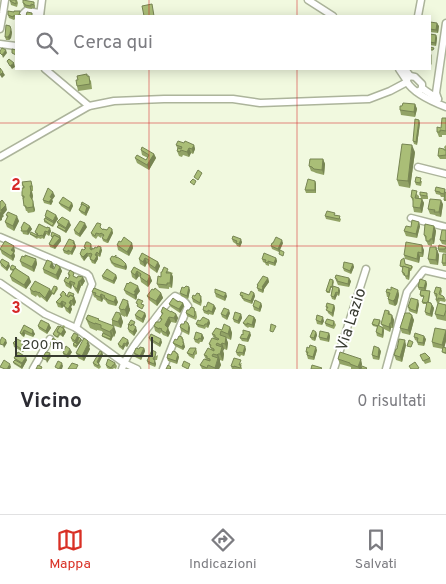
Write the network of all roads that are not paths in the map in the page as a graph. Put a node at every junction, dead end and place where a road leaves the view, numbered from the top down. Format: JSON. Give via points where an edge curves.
{"nodes":[{"id":1,"x":5,"y":0,"type":"edge"},
{"id":2,"x":42,"y":0,"type":"edge"},
{"id":3,"x":308,"y":0,"type":"edge"},
{"id":4,"x":421,"y":0,"type":"edge"},
{"id":5,"x":2,"y":13,"type":"edge"},
{"id":6,"x":23,"y":14,"type":"dead end"},
{"id":7,"x":40,"y":15,"type":"edge"},
{"id":8,"x":331,"y":15,"type":"edge"},
{"id":9,"x":418,"y":15,"type":"edge"},
{"id":10,"x":446,"y":22,"type":"edge"},
{"id":11,"x":0,"y":29,"type":"edge"},
{"id":12,"x":0,"y":44,"type":"edge"},
{"id":13,"x":15,"y":46,"type":"edge"},
{"id":14,"x":46,"y":70,"type":"edge"},
{"id":15,"x":410,"y":76,"type":"edge"},
{"id":16,"x":437,"y":88,"type":"junction"},
{"id":17,"x":419,"y":89,"type":"junction"},
{"id":18,"x":390,"y":91,"type":"junction"},
{"id":19,"x":438,"y":99,"type":"junction"},
{"id":20,"x":446,"y":102,"type":"edge"},
{"id":21,"x":89,"y":106,"type":"junction"},
{"id":22,"x":446,"y":107,"type":"edge"},
{"id":23,"x":0,"y":157,"type":"edge"},
{"id":24,"x":418,"y":167,"type":"dead end"},
{"id":25,"x":446,"y":174,"type":"edge"},
{"id":26,"x":411,"y":218,"type":"edge"},
{"id":27,"x":446,"y":227,"type":"edge"},
{"id":28,"x":0,"y":237,"type":"edge"},
{"id":29,"x":366,"y":269,"type":"dead end"},
{"id":30,"x":446,"y":275,"type":"edge"},
{"id":31,"x":0,"y":283,"type":"edge"},
{"id":32,"x":76,"y":328,"type":"junction"},
{"id":33,"x":50,"y":339,"type":"edge"},
{"id":34,"x":123,"y":366,"type":"edge"},
{"id":35,"x":33,"y":369,"type":"edge"},
{"id":36,"x":137,"y":369,"type":"edge"},
{"id":37,"x":163,"y":369,"type":"edge"},
{"id":38,"x":334,"y":369,"type":"edge"},
{"id":39,"x":386,"y":369,"type":"edge"}],
"edges":[{"from":1,"to":5,"type":"street"},
{"from":2,"to":7,"type":"street"},
{"from":3,"to":8,"type":"street"},
{"from":4,"to":9,"type":"street"},
{"from":5,"to":11,"type":"street"},
{"from":6,"to":7,"type":"street","via":[[26,11]]},
{"from":10,"to":16,"type":"street"},
{"from":12,"to":13,"type":"street"},
{"from":14,"to":21,"type":"street"},
{"from":15,"to":17,"type":"street"},
{"from":15,"to":17,"type":"street"},
{"from":15,"to":18,"type":"street"},
{"from":16,"to":17,"type":"street","via":[[432,91]]},
{"from":16,"to":19,"type":"street"},
{"from":17,"to":18,"type":"street"},
{"from":17,"to":19,"type":"street"},
{"from":17,"to":22,"type":"street"},
{"from":18,"to":21,"type":"street","via":[[369,99],[260,102],[164,99],[114,101]]},
{"from":19,"to":20,"type":"street"},
{"from":21,"to":23,"type":"street"},
{"from":24,"to":25,"type":"street"},
{"from":26,"to":27,"type":"street"},
{"from":28,"to":32,"type":"street","via":[[89,276],[92,284]]},
{"from":29,"to":38,"type":"street","name":"Via Lazio"},
{"from":30,"to":39,"type":"street","via":[[424,270],[407,292]]},
{"from":31,"to":32,"type":"street","via":[[45,314]]},
{"from":32,"to":34,"type":"street"},
{"from":33,"to":35,"type":"street"},
{"from":34,"to":36,"type":"street"},
{"from":34,"to":37,"type":"street","via":[[137,341],[175,296],[188,306]]}]}
